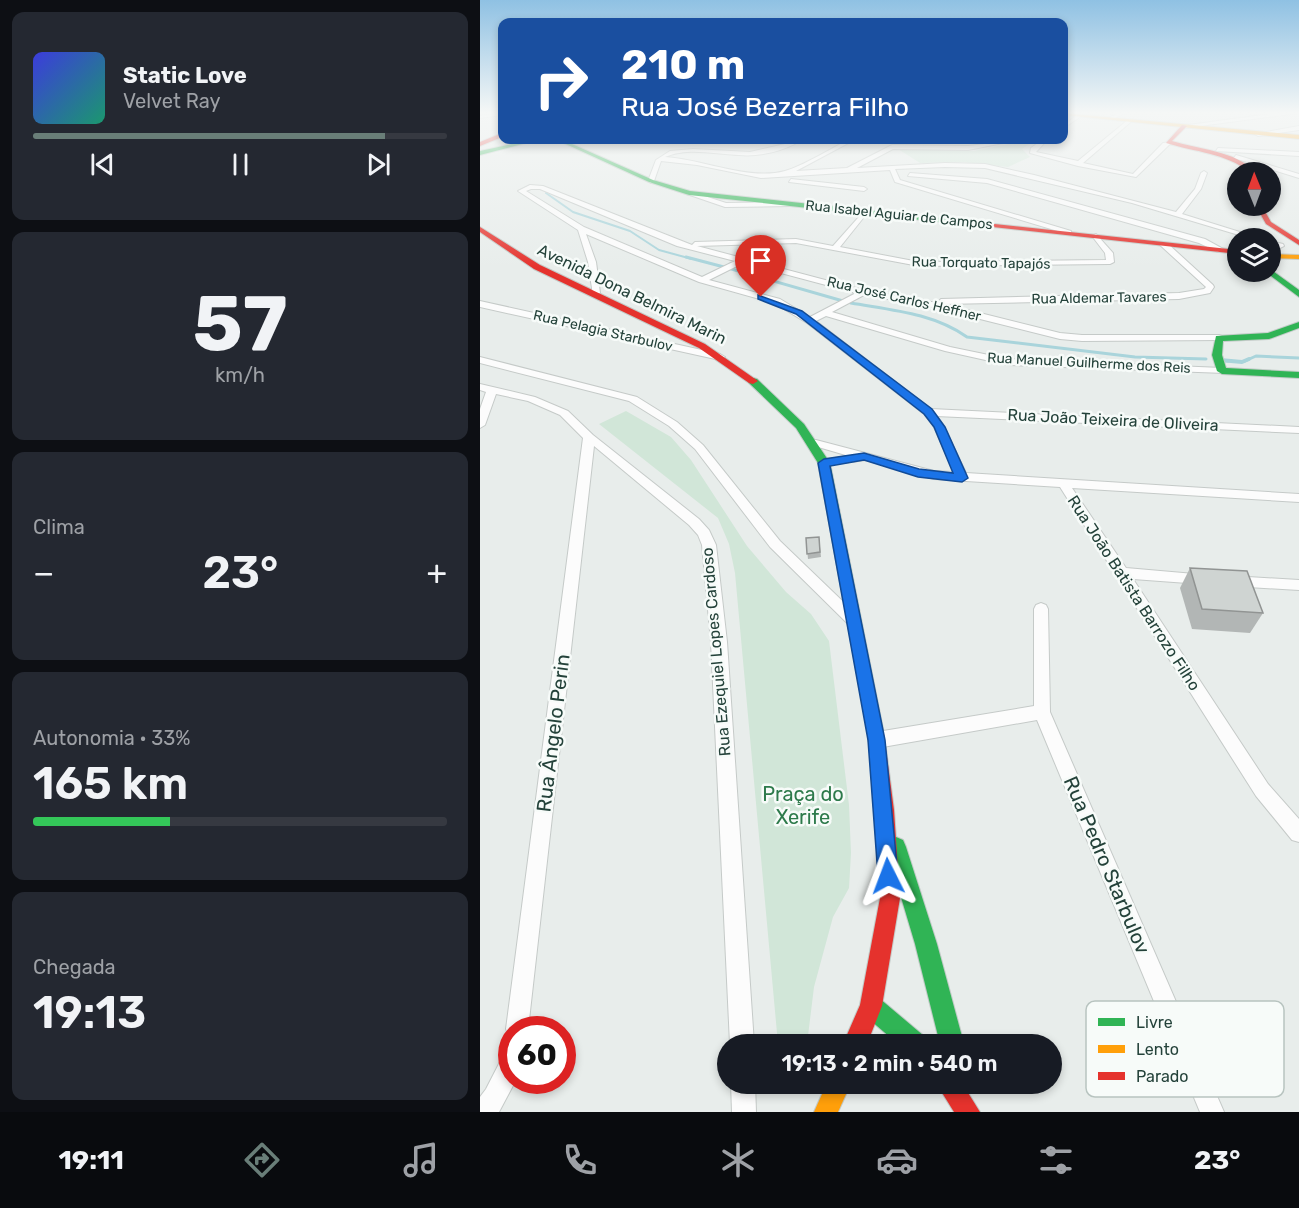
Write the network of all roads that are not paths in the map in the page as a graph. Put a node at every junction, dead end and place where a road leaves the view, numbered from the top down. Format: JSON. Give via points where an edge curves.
{"nodes":[{"id":1,"x":615,"y":164,"type":"edge"},
{"id":2,"x":658,"y":164,"type":"edge"},
{"id":3,"x":705,"y":164,"type":"edge"},
{"id":4,"x":806,"y":164,"type":"edge"},
{"id":5,"x":860,"y":164,"type":"edge"},
{"id":6,"x":912,"y":164,"type":"edge"},
{"id":7,"x":1078,"y":164,"type":"edge"},
{"id":8,"x":1146,"y":164,"type":"edge"},
{"id":9,"x":1259,"y":164,"type":"edge"},
{"id":10,"x":915,"y":166,"type":"junction"},
{"id":11,"x":893,"y":172,"type":"junction"},
{"id":12,"x":1204,"y":173,"type":"dead end"},
{"id":13,"x":842,"y":174,"type":"junction"},
{"id":14,"x":752,"y":175,"type":"junction"},
{"id":15,"x":785,"y":175,"type":"junction"},
{"id":16,"x":829,"y":176,"type":"junction"},
{"id":17,"x":1299,"y":176,"type":"edge"},
{"id":18,"x":771,"y":178,"type":"junction"},
{"id":19,"x":651,"y":181,"type":"junction"},
{"id":20,"x":823,"y":185,"type":"junction"},
{"id":21,"x":864,"y":189,"type":"dead end"},
{"id":22,"x":865,"y":213,"type":"junction"},
{"id":23,"x":1177,"y":216,"type":"junction"},
{"id":24,"x":581,"y":229,"type":"junction"},
{"id":25,"x":480,"y":230,"type":"edge"},
{"id":26,"x":1227,"y":230,"type":"edge"},
{"id":27,"x":1068,"y":233,"type":"junction"},
{"id":28,"x":1096,"y":236,"type":"junction"},
{"id":29,"x":680,"y":244,"type":"junction"},
{"id":30,"x":1164,"y":245,"type":"junction"},
{"id":31,"x":1281,"y":247,"type":"edge"},
{"id":32,"x":835,"y":248,"type":"junction"},
{"id":33,"x":1221,"y":250,"type":"junction"},
{"id":34,"x":1227,"y":251,"type":"edge"},
{"id":35,"x":1299,"y":257,"type":"edge"},
{"id":36,"x":741,"y":261,"type":"junction"},
{"id":37,"x":702,"y":280,"type":"junction"},
{"id":38,"x":1281,"y":280,"type":"edge"},
{"id":39,"x":863,"y":291,"type":"junction"},
{"id":40,"x":596,"y":293,"type":"junction"},
{"id":41,"x":1299,"y":294,"type":"edge"},
{"id":42,"x":924,"y":302,"type":"junction"},
{"id":43,"x":480,"y":303,"type":"edge"},
{"id":44,"x":825,"y":313,"type":"junction"},
{"id":45,"x":810,"y":321,"type":"junction"},
{"id":46,"x":1299,"y":326,"type":"edge"},
{"id":47,"x":1219,"y":338,"type":"junction"},
{"id":48,"x":725,"y":358,"type":"junction"},
{"id":49,"x":480,"y":360,"type":"edge"},
{"id":50,"x":1222,"y":371,"type":"junction"},
{"id":51,"x":1299,"y":375,"type":"edge"},
{"id":52,"x":486,"y":389,"type":"edge"},
{"id":53,"x":928,"y":412,"type":"junction"},
{"id":54,"x":480,"y":425,"type":"edge"},
{"id":55,"x":1299,"y":430,"type":"edge"},
{"id":56,"x":589,"y":437,"type":"junction"},
{"id":57,"x":812,"y":442,"type":"junction"},
{"id":58,"x":864,"y":457,"type":"junction"},
{"id":59,"x":824,"y":463,"type":"junction"},
{"id":60,"x":962,"y":478,"type":"junction"},
{"id":61,"x":1064,"y":484,"type":"junction"},
{"id":62,"x":1299,"y":498,"type":"edge"},
{"id":63,"x":1124,"y":573,"type":"junction"},
{"id":64,"x":1299,"y":585,"type":"edge"},
{"id":65,"x":1041,"y":609,"type":"dead end"},
{"id":66,"x":854,"y":622,"type":"junction"},
{"id":67,"x":1042,"y":711,"type":"junction"},
{"id":68,"x":877,"y":740,"type":"junction"},
{"id":69,"x":885,"y":810,"type":"junction"},
{"id":70,"x":1299,"y":833,"type":"edge"},
{"id":71,"x":1165,"y":1001,"type":"edge"},
{"id":72,"x":872,"y":1006,"type":"junction"},
{"id":73,"x":519,"y":1016,"type":"edge"},
{"id":74,"x":741,"y":1034,"type":"edge"},
{"id":75,"x":859,"y":1034,"type":"edge"},
{"id":76,"x":904,"y":1034,"type":"edge"},
{"id":77,"x":949,"y":1034,"type":"edge"},
{"id":78,"x":498,"y":1092,"type":"edge"},
{"id":79,"x":743,"y":1094,"type":"edge"},
{"id":80,"x":834,"y":1094,"type":"edge"},
{"id":81,"x":956,"y":1094,"type":"edge"},
{"id":82,"x":964,"y":1094,"type":"edge"},
{"id":83,"x":1206,"y":1097,"type":"edge"},
{"id":84,"x":483,"y":1112,"type":"edge"},
{"id":85,"x":744,"y":1112,"type":"edge"},
{"id":86,"x":826,"y":1112,"type":"edge"},
{"id":87,"x":968,"y":1112,"type":"edge"},
{"id":88,"x":1212,"y":1112,"type":"edge"}],
"edges":[{"from":1,"to":19,"type":"main road","name":"Rua Isabel Aguiar de Campos"},
{"from":2,"to":19,"type":"street"},
{"from":3,"to":14,"type":"street"},
{"from":4,"to":15,"type":"street"},
{"from":5,"to":13,"type":"street"},
{"from":6,"to":10,"type":"street"},
{"from":7,"to":8,"type":"street","via":[[1134,176]]},
{"from":9,"to":17,"type":"street"},
{"from":10,"to":11,"type":"street"},
{"from":10,"to":23,"type":"street","via":[[1002,169]]},
{"from":11,"to":13,"type":"street"},
{"from":11,"to":27,"type":"street","via":[[897,181]]},
{"from":11,"to":33,"type":"street","via":[[987,181]]},
{"from":12,"to":23,"type":"street","via":[[1198,189]]},
{"from":13,"to":15,"type":"street"},
{"from":13,"to":16,"type":"street"},
{"from":14,"to":15,"type":"street"},
{"from":14,"to":18,"type":"street"},
{"from":16,"to":18,"type":"street"},
{"from":16,"to":20,"type":"street"},
{"from":18,"to":20,"type":"street"},
{"from":19,"to":22,"type":"main road","name":"Rua Isabel Aguiar de Campos","via":[[689,193]]},
{"from":20,"to":21,"type":"street"},
{"from":22,"to":27,"type":"main road","name":"Rua Isabel Aguiar de Campos"},
{"from":22,"to":32,"type":"street"},
{"from":23,"to":26,"type":"street"},
{"from":24,"to":29,"type":"street","name":"Rua José Carlos Heffner","via":[[521,191],[541,187]]},
{"from":24,"to":37,"type":"street"},
{"from":24,"to":40,"type":"street","via":[[592,262]]},
{"from":25,"to":40,"type":"main road","name":"Avenida Dona Belmira Marin","via":[[523,259]]},
{"from":27,"to":28,"type":"main road","name":"Rua Isabel Aguiar de Campos"},
{"from":28,"to":30,"type":"main road","name":"Rua Isabel Aguiar de Campos"},
{"from":28,"to":32,"type":"street","name":"Rua Torquato Tapajós","via":[[1109,253],[1110,262],[919,264]]},
{"from":29,"to":32,"type":"street","name":"Rua Torquato Tapajós","via":[[787,240]]},
{"from":29,"to":36,"type":"street","name":"Rua José Carlos Heffner"},
{"from":30,"to":33,"type":"main road","name":"Rua Isabel Aguiar de Campos"},
{"from":30,"to":42,"type":"street","name":"Rua Aldemar Tavares","via":[[1204,279],[1210,287],[1207,291],[1179,296]]},
{"from":31,"to":35,"type":"main road"},
{"from":33,"to":34,"type":"main road","name":"Rua Isabel Aguiar de Campos"},
{"from":36,"to":37,"type":"street"},
{"from":36,"to":39,"type":"street","name":"Rua José Carlos Heffner"},
{"from":37,"to":45,"type":"street","via":[[777,302]]},
{"from":38,"to":41,"type":"main road"},
{"from":39,"to":42,"type":"street","name":"Rua José Carlos Heffner"},
{"from":39,"to":44,"type":"street"},
{"from":40,"to":48,"type":"main road","name":"Avenida Dona Belmira Marin"},
{"from":42,"to":47,"type":"street","name":"Rua José Carlos Heffner","via":[[1060,336]]},
{"from":43,"to":48,"type":"street","name":"Rua Pelagia Starbulov"},
{"from":44,"to":45,"type":"street"},
{"from":44,"to":50,"type":"street","name":"Rua Manuel Guilherme dos Reis","via":[[1008,362]]},
{"from":45,"to":53,"type":"street"},
{"from":46,"to":47,"type":"main road","name":"Rua José Carlos Heffner","via":[[1269,336]]},
{"from":47,"to":50,"type":"main road","via":[[1217,361]]},
{"from":48,"to":57,"type":"main road","name":"Avenida Dona Belmira Marin","via":[[778,402]]},
{"from":49,"to":66,"type":"street","via":[[633,399],[673,424],[699,447],[775,543]]},
{"from":50,"to":51,"type":"main road","name":"Rua Manuel Guilherme dos Reis"},
{"from":52,"to":54,"type":"street"},
{"from":52,"to":56,"type":"street","name":"Rua Ezequiel Lopes Cardoso","via":[[550,406],[574,421]]},
{"from":53,"to":55,"type":"street","name":"Rua João Teixeira de Oliveira"},
{"from":53,"to":60,"type":"street"},
{"from":56,"to":73,"type":"street","name":"Rua Ângelo Perin"},
{"from":56,"to":74,"type":"street","name":"Rua Ezequiel Lopes Cardoso","via":[[694,522],[709,545]]},
{"from":57,"to":58,"type":"street"},
{"from":57,"to":59,"type":"main road","name":"Avenida Dona Belmira Marin"},
{"from":58,"to":59,"type":"street"},
{"from":58,"to":60,"type":"street","via":[[918,473]]},
{"from":59,"to":66,"type":"main road","name":"Avenida Dona Belmira Marin"},
{"from":60,"to":61,"type":"street"},
{"from":61,"to":62,"type":"street","name":"Rua João Batista Barrozo Filho"},
{"from":61,"to":63,"type":"street","name":"Rua João Batista Barrozo Filho"},
{"from":63,"to":64,"type":"street"},
{"from":63,"to":70,"type":"street","name":"Rua João Batista Barrozo Filho","via":[[1262,790]]},
{"from":65,"to":67,"type":"street","name":"Rua Pedro Starbulov"},
{"from":66,"to":68,"type":"main road","name":"Avenida Dona Belmira Marin"},
{"from":67,"to":68,"type":"street"},
{"from":67,"to":71,"type":"street","name":"Rua Pedro Starbulov"},
{"from":68,"to":69,"type":"main road","name":"Avenida Dona Belmira Marin"},
{"from":69,"to":72,"type":"main road","name":"Avenida Dona Belmira Marin","via":[[890,898]]},
{"from":69,"to":77,"type":"main road"},
{"from":72,"to":75,"type":"main road","name":"Avenida Dona Belmira Marin"},
{"from":72,"to":76,"type":"main road"},
{"from":78,"to":84,"type":"street"},
{"from":79,"to":85,"type":"street"},
{"from":80,"to":86,"type":"main road"},
{"from":81,"to":87,"type":"main road"},
{"from":82,"to":87,"type":"main road"},
{"from":83,"to":88,"type":"street","name":"Rua Pedro Starbulov"}]}
